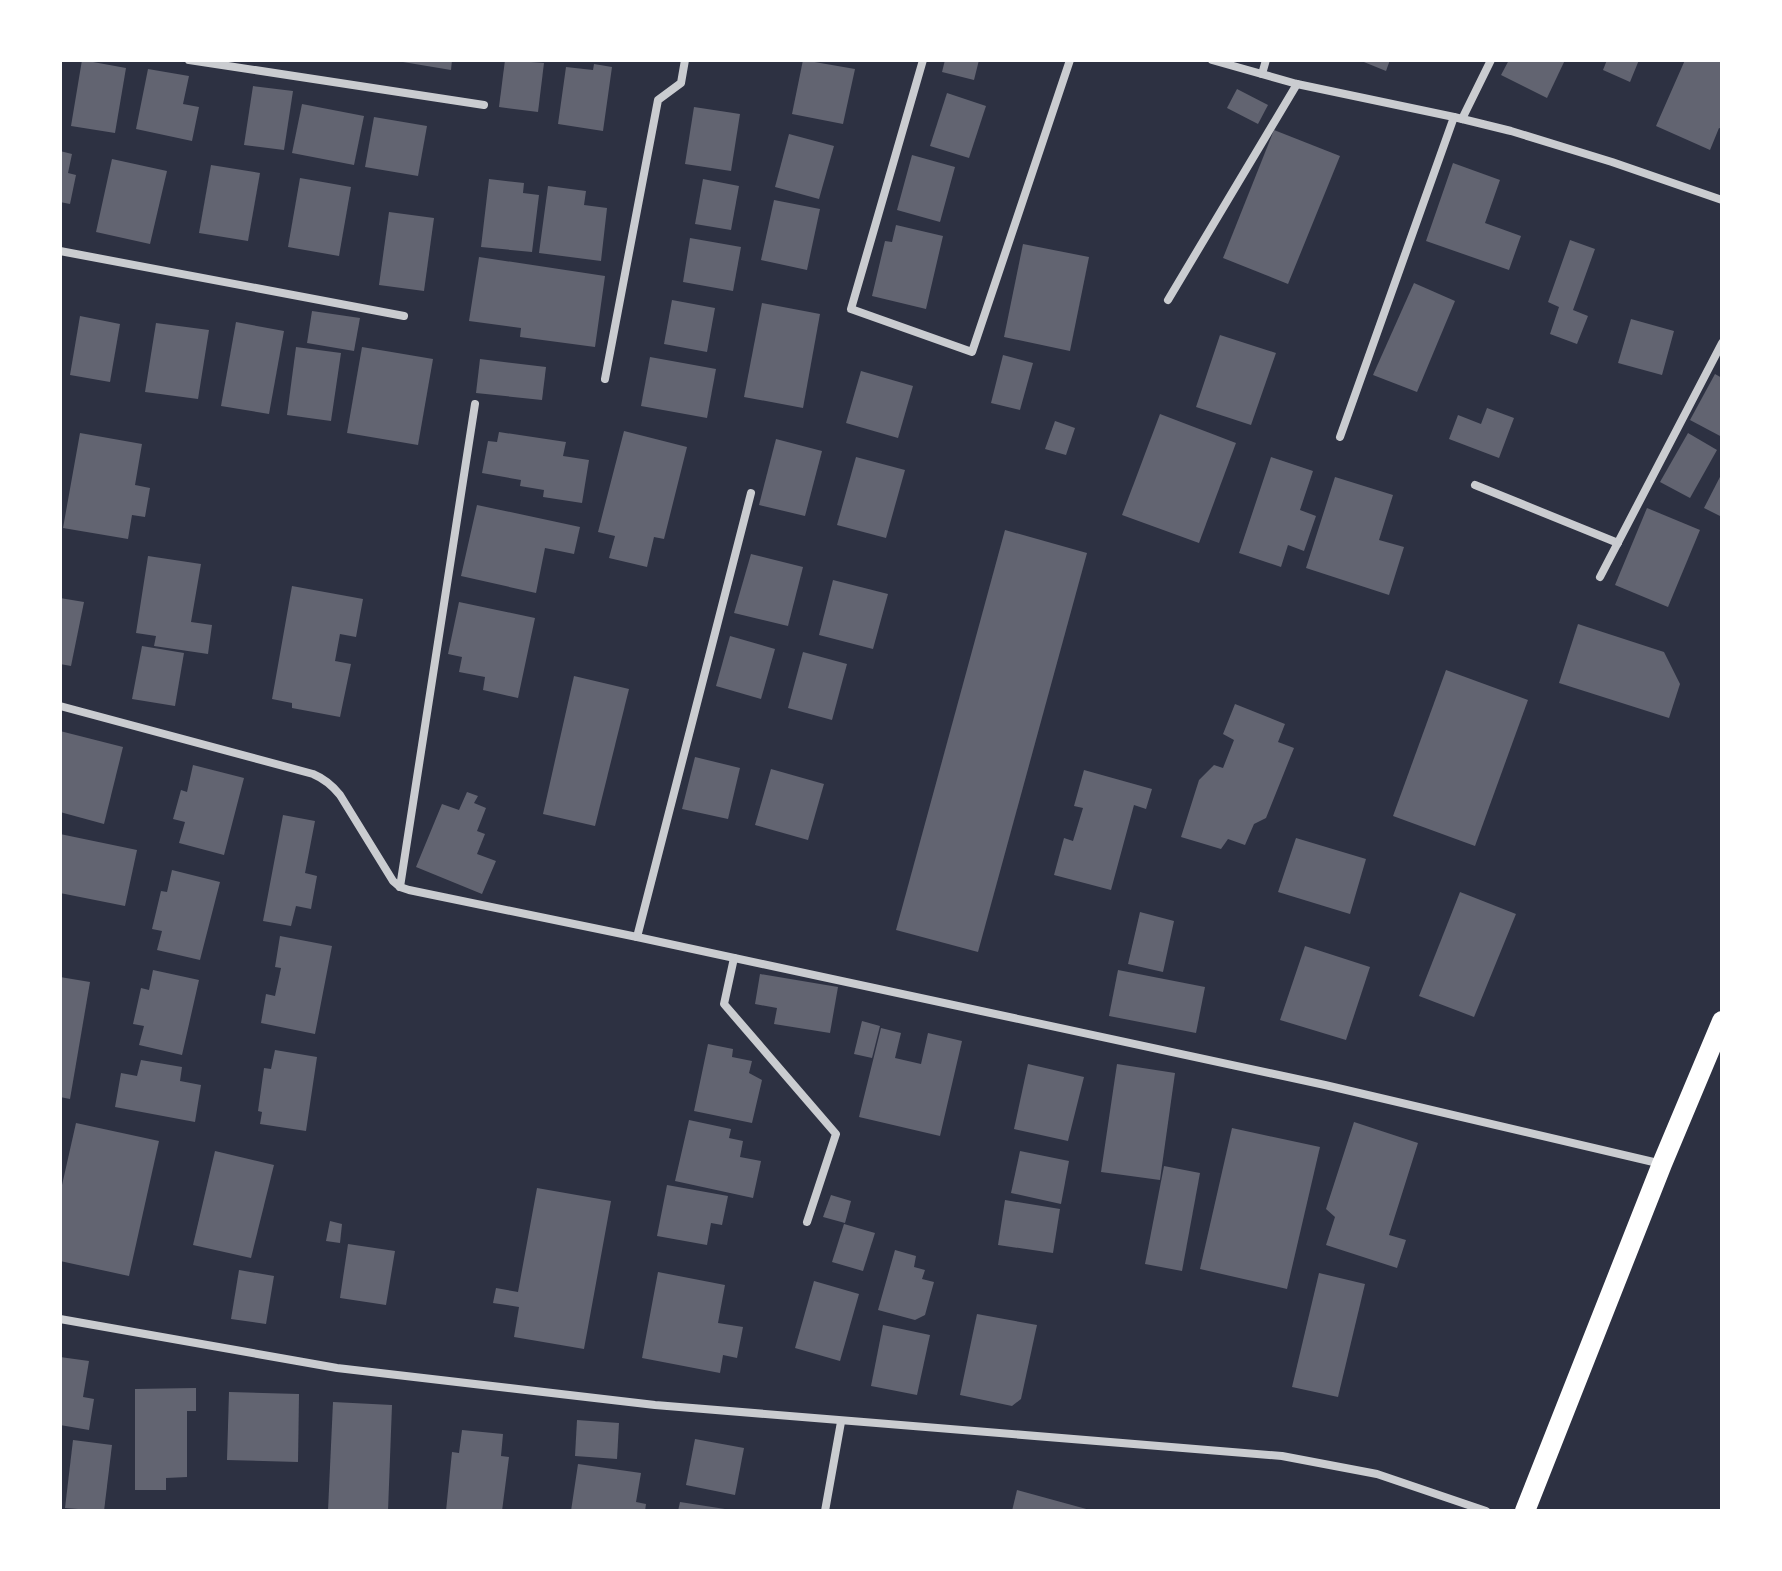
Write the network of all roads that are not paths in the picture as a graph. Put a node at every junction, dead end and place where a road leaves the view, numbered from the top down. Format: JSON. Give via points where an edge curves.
{"nodes":[{"id":1,"x":189,"y":60,"type":"edge"},
{"id":2,"x":685,"y":60,"type":"edge"},
{"id":3,"x":923,"y":60,"type":"edge"},
{"id":4,"x":1070,"y":60,"type":"edge"},
{"id":5,"x":1212,"y":60,"type":"edge"},
{"id":6,"x":1266,"y":60,"type":"edge"},
{"id":7,"x":1491,"y":60,"type":"edge"},
{"id":8,"x":1262,"y":74,"type":"junction"},
{"id":9,"x":1297,"y":84,"type":"junction"},
{"id":10,"x":484,"y":105,"type":"dead end"},
{"id":11,"x":1458,"y":118,"type":"junction"},
{"id":12,"x":1722,"y":200,"type":"edge"},
{"id":13,"x":60,"y":251,"type":"edge"},
{"id":14,"x":1168,"y":300,"type":"dead end"},
{"id":15,"x":404,"y":316,"type":"dead end"},
{"id":16,"x":1722,"y":343,"type":"edge"},
{"id":17,"x":605,"y":379,"type":"dead end"},
{"id":18,"x":475,"y":404,"type":"dead end"},
{"id":19,"x":1340,"y":437,"type":"dead end"},
{"id":20,"x":1475,"y":485,"type":"dead end"},
{"id":21,"x":751,"y":493,"type":"dead end"},
{"id":22,"x":1618,"y":543,"type":"junction"},
{"id":23,"x":1600,"y":577,"type":"dead end"},
{"id":24,"x":60,"y":706,"type":"edge"},
{"id":25,"x":400,"y":887,"type":"junction"},
{"id":26,"x":637,"y":937,"type":"junction"},
{"id":27,"x":734,"y":958,"type":"junction"},
{"id":28,"x":1722,"y":1021,"type":"edge"},
{"id":29,"x":1662,"y":1164,"type":"junction"},
{"id":30,"x":807,"y":1222,"type":"dead end"},
{"id":31,"x":60,"y":1319,"type":"edge"},
{"id":32,"x":841,"y":1422,"type":"junction"},
{"id":33,"x":825,"y":1511,"type":"edge"},
{"id":34,"x":1486,"y":1511,"type":"edge"},
{"id":35,"x":1525,"y":1511,"type":"edge"}],
"edges":[{"from":1,"to":10,"type":"street"},
{"from":2,"to":17,"type":"street","via":[[681,83],[658,100]]},
{"from":3,"to":4,"type":"street","via":[[851,309],[972,352]]},
{"from":5,"to":8,"type":"street"},
{"from":6,"to":8,"type":"street"},
{"from":7,"to":11,"type":"street"},
{"from":8,"to":9,"type":"street"},
{"from":9,"to":11,"type":"street"},
{"from":9,"to":14,"type":"street"},
{"from":11,"to":12,"type":"street"},
{"from":11,"to":19,"type":"street"},
{"from":13,"to":15,"type":"street"},
{"from":16,"to":22,"type":"street"},
{"from":18,"to":25,"type":"street"},
{"from":20,"to":22,"type":"street"},
{"from":21,"to":26,"type":"street"},
{"from":22,"to":23,"type":"street"},
{"from":24,"to":25,"type":"street","via":[[322,778],[340,795]]},
{"from":25,"to":26,"type":"street"},
{"from":26,"to":27,"type":"street"},
{"from":27,"to":29,"type":"street","via":[[1325,1085]]},
{"from":27,"to":30,"type":"street","via":[[724,1004],[836,1134]]},
{"from":28,"to":29,"type":"main road"},
{"from":29,"to":35,"type":"main road"},
{"from":31,"to":32,"type":"street","via":[[337,1368]]},
{"from":32,"to":33,"type":"street"},
{"from":32,"to":34,"type":"street","via":[[1282,1456],[1377,1474]]}]}
